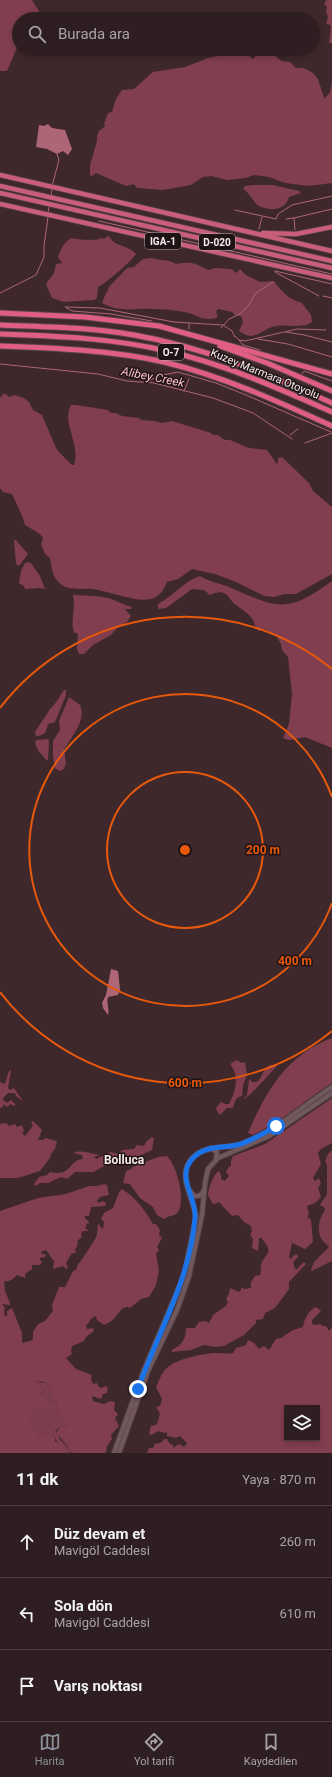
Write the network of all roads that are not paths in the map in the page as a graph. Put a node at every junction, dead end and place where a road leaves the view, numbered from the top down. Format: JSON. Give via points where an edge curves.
{"nodes":[{"id":1,"x":0,"y":175,"type":"edge"},
{"id":2,"x":0,"y":186,"type":"edge"},
{"id":3,"x":0,"y":193,"type":"edge"},
{"id":4,"x":0,"y":204,"type":"edge"},
{"id":5,"x":230,"y":227,"type":"junction"},
{"id":6,"x":332,"y":227,"type":"edge"},
{"id":7,"x":332,"y":251,"type":"edge"},
{"id":8,"x":332,"y":261,"type":"edge"},
{"id":9,"x":332,"y":268,"type":"edge"},
{"id":10,"x":332,"y":278,"type":"edge"},
{"id":11,"x":0,"y":313,"type":"edge"},
{"id":12,"x":148,"y":325,"type":"junction"},
{"id":13,"x":0,"y":326,"type":"edge"},
{"id":14,"x":0,"y":334,"type":"edge"},
{"id":15,"x":0,"y":346,"type":"edge"},
{"id":16,"x":332,"y":374,"type":"edge"},
{"id":17,"x":332,"y":391,"type":"edge"},
{"id":18,"x":332,"y":403,"type":"edge"},
{"id":19,"x":332,"y":412,"type":"edge"},
{"id":20,"x":332,"y":426,"type":"edge"},
{"id":21,"x":332,"y":1087,"type":"edge"},
{"id":22,"x":332,"y":1093,"type":"edge"},
{"id":23,"x":210,"y":1148,"type":"junction"},
{"id":24,"x":215,"y":1161,"type":"junction"},
{"id":25,"x":204,"y":1189,"type":"junction"},
{"id":26,"x":188,"y":1190,"type":"junction"},
{"id":27,"x":114,"y":1453,"type":"edge"},
{"id":28,"x":119,"y":1453,"type":"edge"}],
"edges":[{"from":1,"to":5,"type":"highway"},
{"from":2,"to":8,"type":"highway","number":"D-020"},
{"from":3,"to":9,"type":"highway","number":"D-020"},
{"from":4,"to":10,"type":"highway","number":"IGA-1"},
{"from":5,"to":6,"type":"highway","via":[[282,234]]},
{"from":5,"to":7,"type":"highway"},
{"from":11,"to":12,"type":"highway","via":[[85,317]]},
{"from":12,"to":16,"type":"highway","via":[[180,331]]},
{"from":12,"to":17,"type":"highway","via":[[251,356]]},
{"from":13,"to":18,"type":"highway","name":"Kuzey Marmara Otoyolu","number":"O-7","via":[[98,330],[170,343],[244,365]]},
{"from":14,"to":19,"type":"highway","name":"Kuzey Marmara Otoyolu","number":"O-7","via":[[87,338],[166,350],[246,375]]},
{"from":15,"to":20,"type":"highway","via":[[81,350],[164,362],[232,383]]},
{"from":21,"to":23,"type":"main road","via":[[258,1136],[234,1145]]},
{"from":22,"to":24,"type":"main road","via":[[269,1136]]},
{"from":23,"to":24,"type":"main road","via":[[217,1154]]},
{"from":23,"to":26,"type":"main road","via":[[199,1152],[188,1166]]},
{"from":24,"to":25,"type":"main road","via":[[207,1173]]},
{"from":25,"to":26,"type":"main road","via":[[198,1196],[194,1196]]},
{"from":25,"to":28,"type":"main road","via":[[200,1228],[185,1287],[148,1371]]},
{"from":26,"to":27,"type":"main road","via":[[196,1217],[184,1276],[144,1370]]}]}
